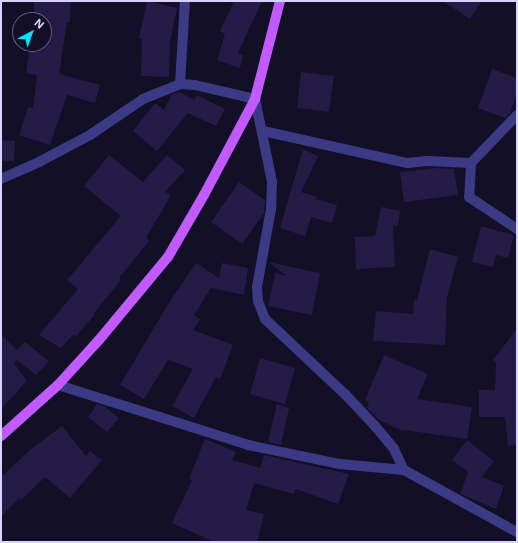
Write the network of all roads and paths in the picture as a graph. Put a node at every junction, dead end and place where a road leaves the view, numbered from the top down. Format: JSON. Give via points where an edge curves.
{"nodes":[{"id":1,"x":185,"y":1,"type":"edge"},
{"id":2,"x":280,"y":1,"type":"edge"},
{"id":3,"x":180,"y":84,"type":"junction"},
{"id":4,"x":255,"y":99,"type":"junction"},
{"id":5,"x":517,"y":114,"type":"edge"},
{"id":6,"x":263,"y":131,"type":"junction"},
{"id":7,"x":471,"y":163,"type":"junction"},
{"id":8,"x":1,"y":179,"type":"edge"},
{"id":9,"x":517,"y":229,"type":"edge"},
{"id":10,"x":58,"y":385,"type":"junction"},
{"id":11,"x":1,"y":436,"type":"edge"},
{"id":12,"x":404,"y":470,"type":"junction"},
{"id":13,"x":517,"y":532,"type":"edge"}],
"edges":[{"from":1,"to":3,"type":"street"},
{"from":2,"to":4,"type":"main road"},
{"from":3,"to":4,"type":"street"},
{"from":3,"to":8,"type":"street","via":[[143,99],[90,136]]},
{"from":4,"to":6,"type":"street"},
{"from":4,"to":10,"type":"main road","via":[[204,196],[168,257]]},
{"from":5,"to":7,"type":"street"},
{"from":6,"to":7,"type":"street","via":[[408,163]]},
{"from":6,"to":12,"type":"street","via":[[272,182],[271,209],[257,287],[258,301],[265,319],[370,420],[394,449]]},
{"from":7,"to":9,"type":"street","via":[[469,197]]},
{"from":10,"to":11,"type":"main road"},
{"from":10,"to":12,"type":"street","via":[[248,445],[340,464]]},
{"from":12,"to":13,"type":"street"}]}
